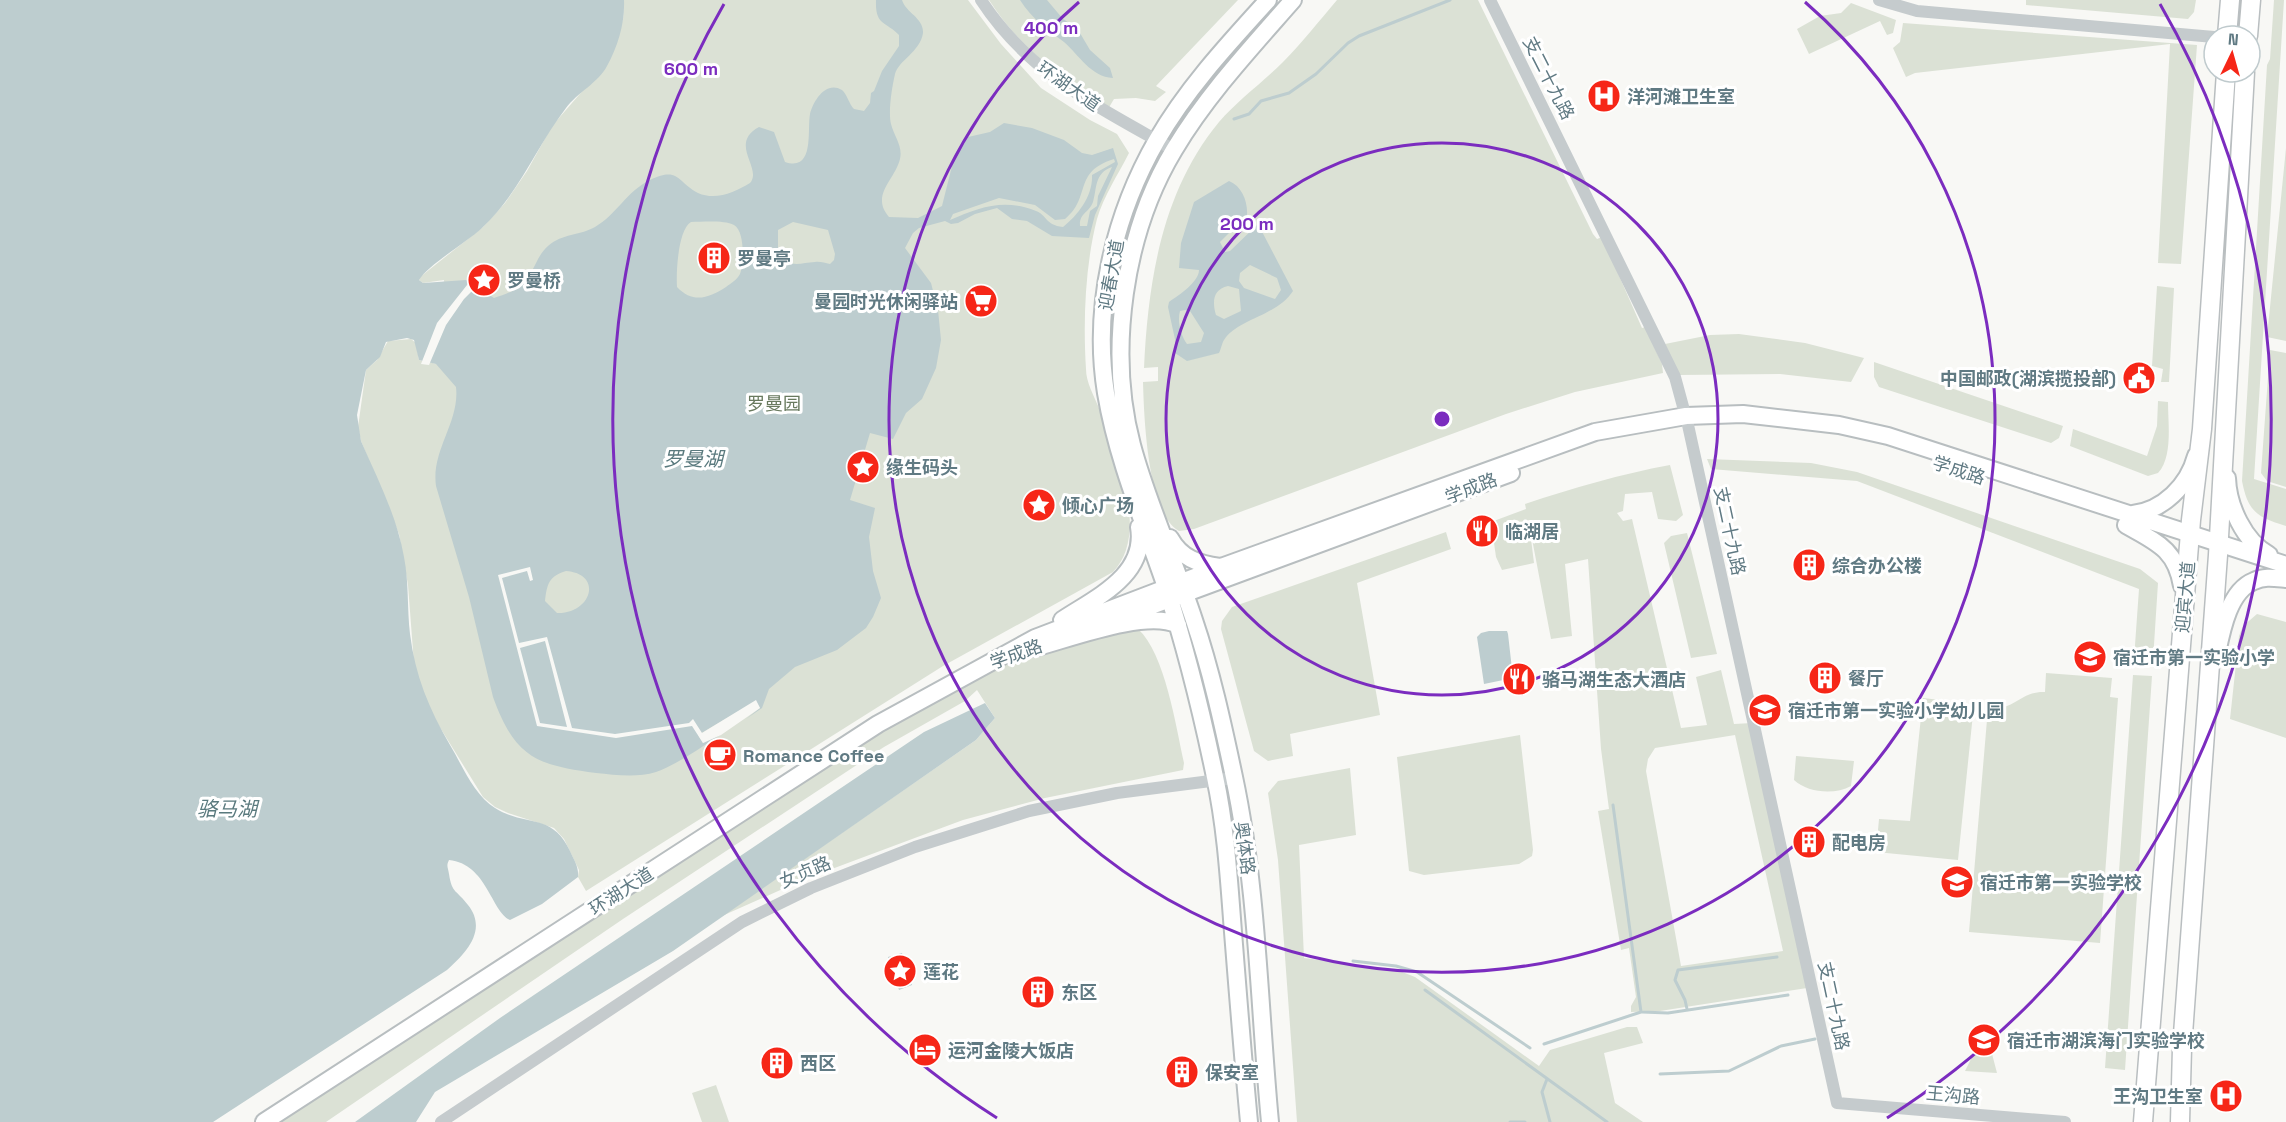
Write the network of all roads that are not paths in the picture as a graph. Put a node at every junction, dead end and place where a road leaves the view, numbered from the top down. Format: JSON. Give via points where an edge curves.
{"nodes":[{"id":1,"x":981,"y":0,"type":"edge"},
{"id":2,"x":1268,"y":0,"type":"edge"},
{"id":3,"x":1293,"y":0,"type":"edge"},
{"id":4,"x":1490,"y":0,"type":"edge"},
{"id":5,"x":1879,"y":0,"type":"edge"},
{"id":6,"x":2230,"y":0,"type":"edge"},
{"id":7,"x":2251,"y":0,"type":"edge"},
{"id":8,"x":2229,"y":24,"type":"edge"},
{"id":9,"x":2249,"y":24,"type":"edge"},
{"id":10,"x":2202,"y":36,"type":"edge"},
{"id":11,"x":1205,"y":71,"type":"junction"},
{"id":12,"x":2225,"y":84,"type":"edge"},
{"id":13,"x":2244,"y":84,"type":"edge"},
{"id":14,"x":1220,"y":85,"type":"junction"},
{"id":15,"x":1157,"y":140,"type":"junction"},
{"id":16,"x":1174,"y":150,"type":"junction"},
{"id":17,"x":1126,"y":207,"type":"junction"},
{"id":18,"x":1144,"y":214,"type":"junction"},
{"id":19,"x":1687,"y":420,"type":"junction"},
{"id":20,"x":2202,"y":429,"type":"junction"},
{"id":21,"x":2225,"y":429,"type":"junction"},
{"id":22,"x":2198,"y":460,"type":"junction"},
{"id":23,"x":2223,"y":461,"type":"junction"},
{"id":24,"x":1141,"y":495,"type":"junction"},
{"id":25,"x":2128,"y":520,"type":"junction"},
{"id":26,"x":2190,"y":540,"type":"junction"},
{"id":27,"x":2218,"y":549,"type":"junction"},
{"id":28,"x":2286,"y":564,"type":"edge"},
{"id":29,"x":1222,"y":574,"type":"junction"},
{"id":30,"x":2286,"y":578,"type":"edge"},
{"id":31,"x":1175,"y":591,"type":"junction"},
{"id":32,"x":2184,"y":606,"type":"junction"},
{"id":33,"x":1196,"y":625,"type":"junction"},
{"id":34,"x":1178,"y":626,"type":"junction"},
{"id":35,"x":2212,"y":630,"type":"junction"},
{"id":36,"x":2182,"y":631,"type":"junction"},
{"id":37,"x":1034,"y":643,"type":"junction"},
{"id":38,"x":982,"y":667,"type":"joint"},
{"id":39,"x":2208,"y":691,"type":"junction"},
{"id":40,"x":1234,"y":778,"type":"junction"},
{"id":41,"x":1216,"y":780,"type":"junction"},
{"id":42,"x":1837,"y":1103,"type":"joint"},
{"id":43,"x":264,"y":1122,"type":"edge"},
{"id":44,"x":441,"y":1122,"type":"edge"},
{"id":45,"x":1249,"y":1122,"type":"edge"},
{"id":46,"x":1270,"y":1122,"type":"edge"},
{"id":47,"x":2065,"y":1122,"type":"edge"},
{"id":48,"x":2143,"y":1122,"type":"edge"},
{"id":49,"x":2180,"y":1122,"type":"edge"}],
"edges":[{"from":1,"to":15,"type":"street","name":"环湖大道","via":[[999,26],[1038,66],[1073,93]]},
{"from":2,"to":11,"type":"main road","name":"迎春大道"},
{"from":3,"to":14,"type":"main road","name":"迎春大道"},
{"from":4,"to":19,"type":"street","name":"支二十九路","via":[[1675,376]]},
{"from":5,"to":10,"type":"street","via":[[1917,11]]},
{"from":6,"to":8,"type":"highway"},
{"from":7,"to":9,"type":"highway"},
{"from":11,"to":14,"type":"main road"},
{"from":11,"to":15,"type":"main road","name":"迎春大道"},
{"from":12,"to":20,"type":"highway","name":"迎宾大道"},
{"from":13,"to":21,"type":"highway","name":"迎宾大道"},
{"from":14,"to":16,"type":"main road","name":"迎春大道"},
{"from":15,"to":16,"type":"street","name":"环湖大道"},
{"from":15,"to":17,"type":"main road","name":"迎春大道"},
{"from":16,"to":18,"type":"main road","name":"迎春大道"},
{"from":17,"to":18,"type":"main road"},
{"from":17,"to":24,"type":"main road","name":"迎春大道","via":[[1106,289],[1102,357],[1107,397]]},
{"from":18,"to":24,"type":"main road","name":"迎春大道","via":[[1126,284],[1122,353]]},
{"from":19,"to":25,"type":"main road","name":"学成路","via":[[1743,414],[1839,425],[1888,436]]},
{"from":19,"to":29,"type":"main road","name":"学成路","via":[[1581,446]]},
{"from":19,"to":42,"type":"street","name":"支二十九路"},
{"from":20,"to":22,"type":"highway","name":"迎宾大道"},
{"from":20,"to":25,"type":"main road","via":[[2194,464],[2177,491],[2151,512]]},
{"from":21,"to":23,"type":"highway","name":"迎宾大道"},
{"from":21,"to":28,"type":"main road","via":[[2228,492],[2236,515],[2258,549]]},
{"from":22,"to":23,"type":"highway","via":[[2208,466]]},
{"from":22,"to":26,"type":"highway","name":"迎宾大道"},
{"from":23,"to":27,"type":"highway","name":"迎宾大道"},
{"from":24,"to":29,"type":"main road","via":[[1187,558]]},
{"from":24,"to":31,"type":"main road","name":"迎春大道"},
{"from":24,"to":37,"type":"main road","via":[[1138,557],[1126,576]]},
{"from":25,"to":26,"type":"main road","name":"学成路"},
{"from":25,"to":32,"type":"main road","via":[[2173,556],[2179,567]]},
{"from":26,"to":27,"type":"main road","name":"学成路"},
{"from":26,"to":32,"type":"highway","name":"迎宾大道"},
{"from":27,"to":28,"type":"main road","name":"学成路"},
{"from":27,"to":30,"type":"main road","name":"学成路"},
{"from":27,"to":35,"type":"highway","name":"迎宾大道"},
{"from":29,"to":31,"type":"main road","name":"学成路"},
{"from":29,"to":33,"type":"main road","via":[[1198,606]]},
{"from":30,"to":39,"type":"main road","via":[[2251,581],[2237,596],[2229,610]]},
{"from":31,"to":33,"type":"main road","name":"奥体路"},
{"from":31,"to":34,"type":"main road","name":"奥体路"},
{"from":31,"to":37,"type":"main road","name":"学成路"},
{"from":32,"to":36,"type":"highway","name":"迎宾大道"},
{"from":33,"to":40,"type":"main road","name":"奥体路"},
{"from":34,"to":37,"type":"main road","via":[[1162,621],[1133,623]]},
{"from":34,"to":41,"type":"main road","name":"奥体路"},
{"from":35,"to":36,"type":"highway","via":[[2202,622],[2190,622]]},
{"from":35,"to":39,"type":"highway","name":"迎宾大道"},
{"from":36,"to":48,"type":"highway","name":"迎宾大道"},
{"from":37,"to":38,"type":"main road","name":"学成路"},
{"from":38,"to":43,"type":"main road","name":"环湖大道","via":[[878,724]]},
{"from":39,"to":49,"type":"highway","name":"迎宾大道"},
{"from":40,"to":41,"type":"street","name":"女贞路"},
{"from":40,"to":46,"type":"main road","name":"奥体路","via":[[1252,901]]},
{"from":41,"to":44,"type":"street","name":"女贞路","via":[[1117,793],[1029,811],[915,847],[811,888],[742,922]]},
{"from":41,"to":45,"type":"main road","name":"奥体路","via":[[1229,873]]},
{"from":42,"to":47,"type":"street","name":"王沟路"}]}
